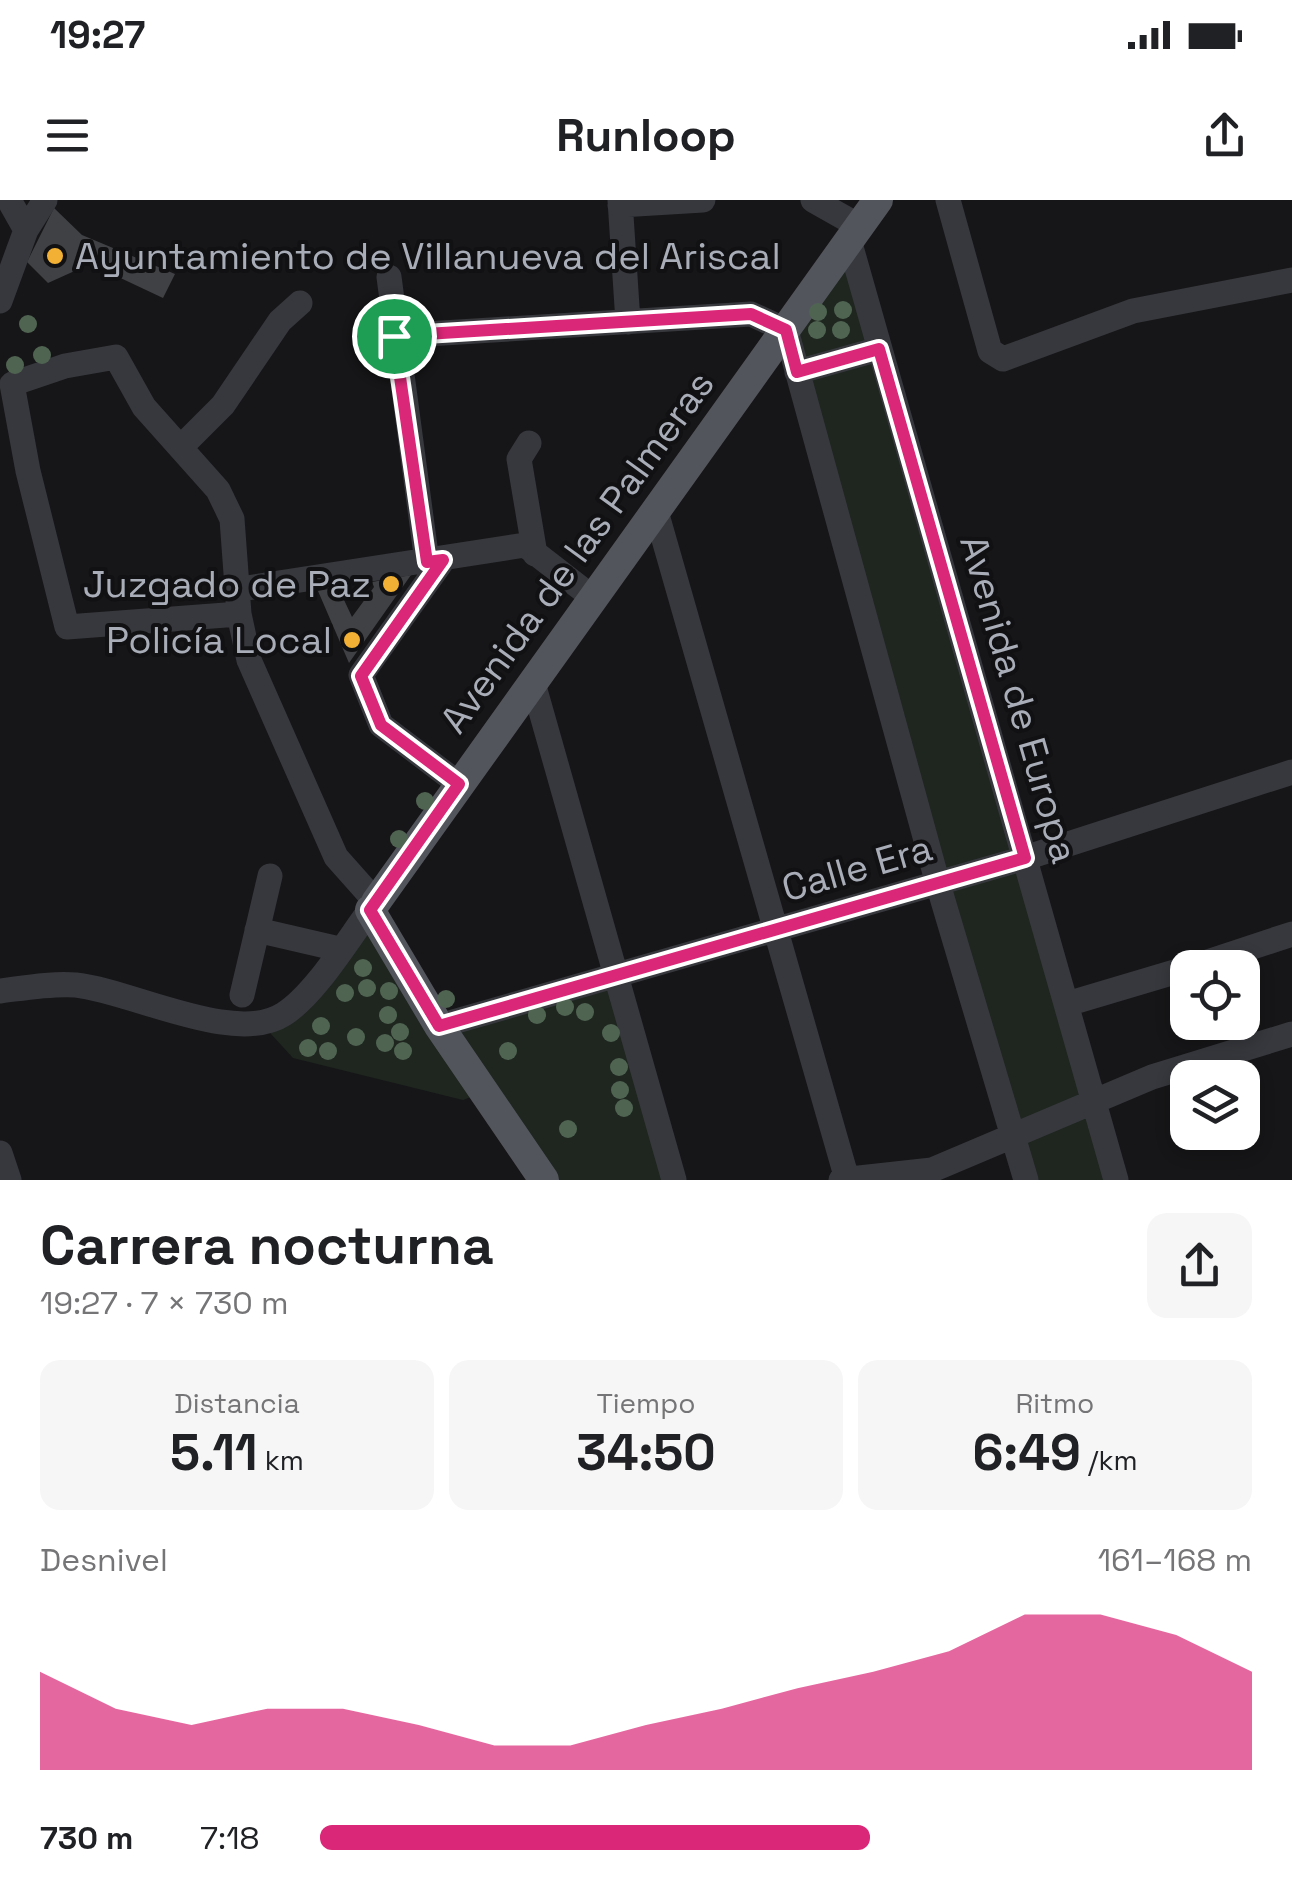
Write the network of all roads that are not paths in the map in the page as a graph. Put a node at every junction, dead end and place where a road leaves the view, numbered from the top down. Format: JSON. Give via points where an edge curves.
{"nodes":[{"id":1,"x":9,"y":200,"type":"edge"},
{"id":2,"x":45,"y":200,"type":"edge"},
{"id":3,"x":703,"y":200,"type":"edge"},
{"id":4,"x":813,"y":200,"type":"edge"},
{"id":5,"x":878,"y":200,"type":"edge"},
{"id":6,"x":948,"y":200,"type":"edge"},
{"id":7,"x":620,"y":202,"type":"edge"},
{"id":8,"x":854,"y":233,"type":"junction"},
{"id":9,"x":23,"y":241,"type":"junction"},
{"id":10,"x":389,"y":277,"type":"dead end"},
{"id":11,"x":1292,"y":280,"type":"edge"},
{"id":12,"x":0,"y":301,"type":"edge"},
{"id":13,"x":300,"y":303,"type":"dead end"},
{"id":14,"x":628,"y":322,"type":"junction"},
{"id":15,"x":786,"y":330,"type":"junction"},
{"id":16,"x":394,"y":336,"type":"junction"},
{"id":17,"x":879,"y":349,"type":"junction"},
{"id":18,"x":797,"y":372,"type":"junction"},
{"id":19,"x":529,"y":443,"type":"dead end"},
{"id":20,"x":180,"y":448,"type":"junction"},
{"id":21,"x":655,"y":508,"type":"junction"},
{"id":22,"x":535,"y":554,"type":"junction"},
{"id":23,"x":435,"y":561,"type":"junction"},
{"id":24,"x":592,"y":598,"type":"junction"},
{"id":25,"x":240,"y":601,"type":"junction"},
{"id":26,"x":533,"y":683,"type":"junction"},
{"id":27,"x":1292,"y":772,"type":"edge"},
{"id":28,"x":459,"y":784,"type":"junction"},
{"id":29,"x":1025,"y":858,"type":"junction"},
{"id":30,"x":270,"y":876,"type":"dead end"},
{"id":31,"x":938,"y":884,"type":"junction"},
{"id":32,"x":373,"y":906,"type":"junction"},
{"id":33,"x":258,"y":930,"type":"junction"},
{"id":34,"x":776,"y":930,"type":"junction"},
{"id":35,"x":1292,"y":934,"type":"edge"},
{"id":36,"x":340,"y":949,"type":"junction"},
{"id":37,"x":1243,"y":950,"type":"edge"},
{"id":38,"x":1170,"y":973,"type":"edge"},
{"id":39,"x":615,"y":977,"type":"junction"},
{"id":40,"x":0,"y":991,"type":"edge"},
{"id":41,"x":242,"y":995,"type":"dead end"},
{"id":42,"x":1066,"y":1004,"type":"junction"},
{"id":43,"x":439,"y":1026,"type":"junction"},
{"id":44,"x":1292,"y":1034,"type":"edge"},
{"id":45,"x":1094,"y":1100,"type":"junction"},
{"id":46,"x":1014,"y":1135,"type":"junction"},
{"id":47,"x":0,"y":1153,"type":"edge"},
{"id":48,"x":538,"y":1176,"type":"edge"},
{"id":49,"x":9,"y":1180,"type":"edge"},
{"id":50,"x":674,"y":1180,"type":"edge"},
{"id":51,"x":844,"y":1180,"type":"edge"},
{"id":52,"x":1026,"y":1180,"type":"edge"},
{"id":53,"x":1116,"y":1180,"type":"edge"}],
"edges":[{"from":1,"to":9,"type":"street"},
{"from":2,"to":9,"type":"street"},
{"from":3,"to":7,"type":"street"},
{"from":4,"to":8,"type":"street"},
{"from":5,"to":8,"type":"main road","name":"Avenida de las Palmeras"},
{"from":6,"to":11,"type":"street","via":[[990,351],[1004,359],[1133,310]]},
{"from":7,"to":14,"type":"street"},
{"from":8,"to":15,"type":"main road","name":"Avenida de las Palmeras"},
{"from":8,"to":17,"type":"street","name":"Avenida de Europa"},
{"from":9,"to":12,"type":"street"},
{"from":10,"to":16,"type":"street"},
{"from":13,"to":20,"type":"street","via":[[223,405]]},
{"from":14,"to":15,"type":"street","via":[[751,314]]},
{"from":14,"to":16,"type":"street"},
{"from":15,"to":18,"type":"street"},
{"from":15,"to":21,"type":"main road","name":"Avenida de las Palmeras"},
{"from":16,"to":23,"type":"street"},
{"from":17,"to":18,"type":"street"},
{"from":17,"to":29,"type":"street","name":"Avenida de Europa"},
{"from":18,"to":31,"type":"street"},
{"from":19,"to":22,"type":"street","via":[[519,459]]},
{"from":20,"to":25,"type":"street","via":[[218,490],[232,519]]},
{"from":20,"to":25,"type":"street","via":[[144,407],[116,357],[12,384],[67,628]]},
{"from":21,"to":24,"type":"main road","name":"Avenida de las Palmeras"},
{"from":21,"to":34,"type":"street"},
{"from":22,"to":23,"type":"street","via":[[524,546]]},
{"from":22,"to":24,"type":"street"},
{"from":23,"to":25,"type":"street"},
{"from":23,"to":28,"type":"street","via":[[361,676],[381,725]]},
{"from":24,"to":26,"type":"main road","name":"Avenida de las Palmeras"},
{"from":25,"to":32,"type":"street","via":[[249,660],[336,857]]},
{"from":26,"to":28,"type":"main road","name":"Avenida de las Palmeras"},
{"from":26,"to":39,"type":"street"},
{"from":27,"to":29,"type":"street","name":"Calle Era"},
{"from":28,"to":32,"type":"main road","name":"Avenida de las Palmeras"},
{"from":29,"to":31,"type":"street","name":"Calle Era"},
{"from":29,"to":42,"type":"street","name":"Avenida de Europa"},
{"from":30,"to":33,"type":"street"},
{"from":31,"to":34,"type":"street","name":"Calle Era"},
{"from":31,"to":46,"type":"street"},
{"from":32,"to":36,"type":"street"},
{"from":32,"to":43,"type":"main road"},
{"from":33,"to":36,"type":"street"},
{"from":33,"to":41,"type":"street"},
{"from":34,"to":39,"type":"street","name":"Calle Era"},
{"from":34,"to":51,"type":"street"},
{"from":35,"to":37,"type":"street"},
{"from":36,"to":40,"type":"street","via":[[284,1015],[261,1024],[232,1025],[73,985]]},
{"from":38,"to":42,"type":"street"},
{"from":39,"to":43,"type":"street","name":"Calle Era"},
{"from":39,"to":50,"type":"street"},
{"from":42,"to":45,"type":"street","name":"Avenida de Europa"},
{"from":43,"to":48,"type":"main road"},
{"from":44,"to":45,"type":"street"},
{"from":45,"to":46,"type":"street"},
{"from":45,"to":53,"type":"street","name":"Avenida de Europa"},
{"from":46,"to":51,"type":"street","via":[[932,1170]]},
{"from":46,"to":52,"type":"street"},
{"from":47,"to":49,"type":"street"}]}
